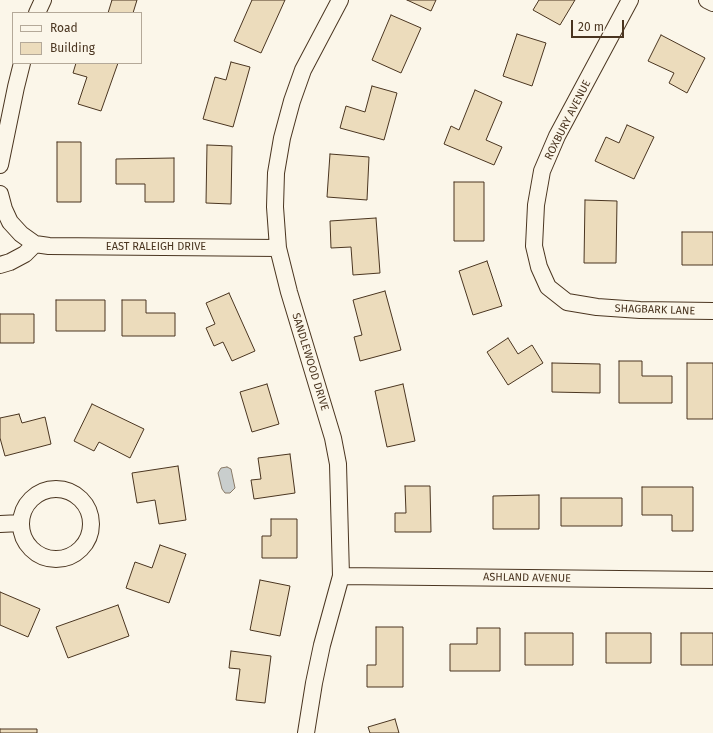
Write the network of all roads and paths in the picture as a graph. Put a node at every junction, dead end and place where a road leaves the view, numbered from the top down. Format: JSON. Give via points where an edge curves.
{"nodes":[{"id":1,"x":43,"y":0,"type":"edge"},
{"id":2,"x":340,"y":0,"type":"edge"},
{"id":3,"x":630,"y":0,"type":"edge"},
{"id":4,"x":707,"y":0,"type":"edge"},
{"id":5,"x":713,"y":4,"type":"edge"},
{"id":6,"x":37,"y":12,"type":"edge"},
{"id":7,"x":22,"y":64,"type":"edge"},
{"id":8,"x":0,"y":165,"type":"edge"},
{"id":9,"x":0,"y":195,"type":"edge"},
{"id":10,"x":35,"y":244,"type":"junction"},
{"id":11,"x":278,"y":248,"type":"junction"},
{"id":12,"x":0,"y":265,"type":"edge"},
{"id":13,"x":597,"y":307,"type":"joint"},
{"id":14,"x":713,"y":311,"type":"edge"},
{"id":15,"x":21,"y":523,"type":"junction"},
{"id":16,"x":0,"y":524,"type":"edge"},
{"id":17,"x":342,"y":576,"type":"junction"},
{"id":18,"x":713,"y":580,"type":"edge"},
{"id":19,"x":306,"y":733,"type":"edge"}],
"edges":[{"from":1,"to":6,"type":"street"},
{"from":2,"to":11,"type":"street","name":"SANDLEWOOD DRIVE","via":[[303,70],[282,138],[276,172]]},
{"from":3,"to":13,"type":"street","name":"ROXBURY AVENUE","via":[[557,136],[542,171],[536,205],[534,246],[548,287],[567,302]]},
{"from":4,"to":5,"type":"street"},
{"from":7,"to":8,"type":"street"},
{"from":9,"to":10,"type":"street","via":[[10,222]]},
{"from":10,"to":11,"type":"street","name":"EAST RALEIGH DRIVE"},
{"from":10,"to":12,"type":"street","via":[[25,254]]},
{"from":11,"to":17,"type":"street","name":"SANDLEWOOD DRIVE","via":[[333,438],[338,464]]},
{"from":13,"to":14,"type":"street","name":"SHAGBARK LANE"},
{"from":15,"to":15,"type":"street","via":[[25,541],[30,548],[46,558],[55,559],[64,558],[80,550],[86,542],[91,525],[90,516],[81,500],[66,490],[57,489],[39,493],[32,499],[22,514]]},
{"from":15,"to":16,"type":"street"},
{"from":17,"to":18,"type":"street","name":"ASHLAND AVENUE"},
{"from":17,"to":19,"type":"street","name":"SANDLEWOOD DRIVE","via":[[319,660]]}]}
